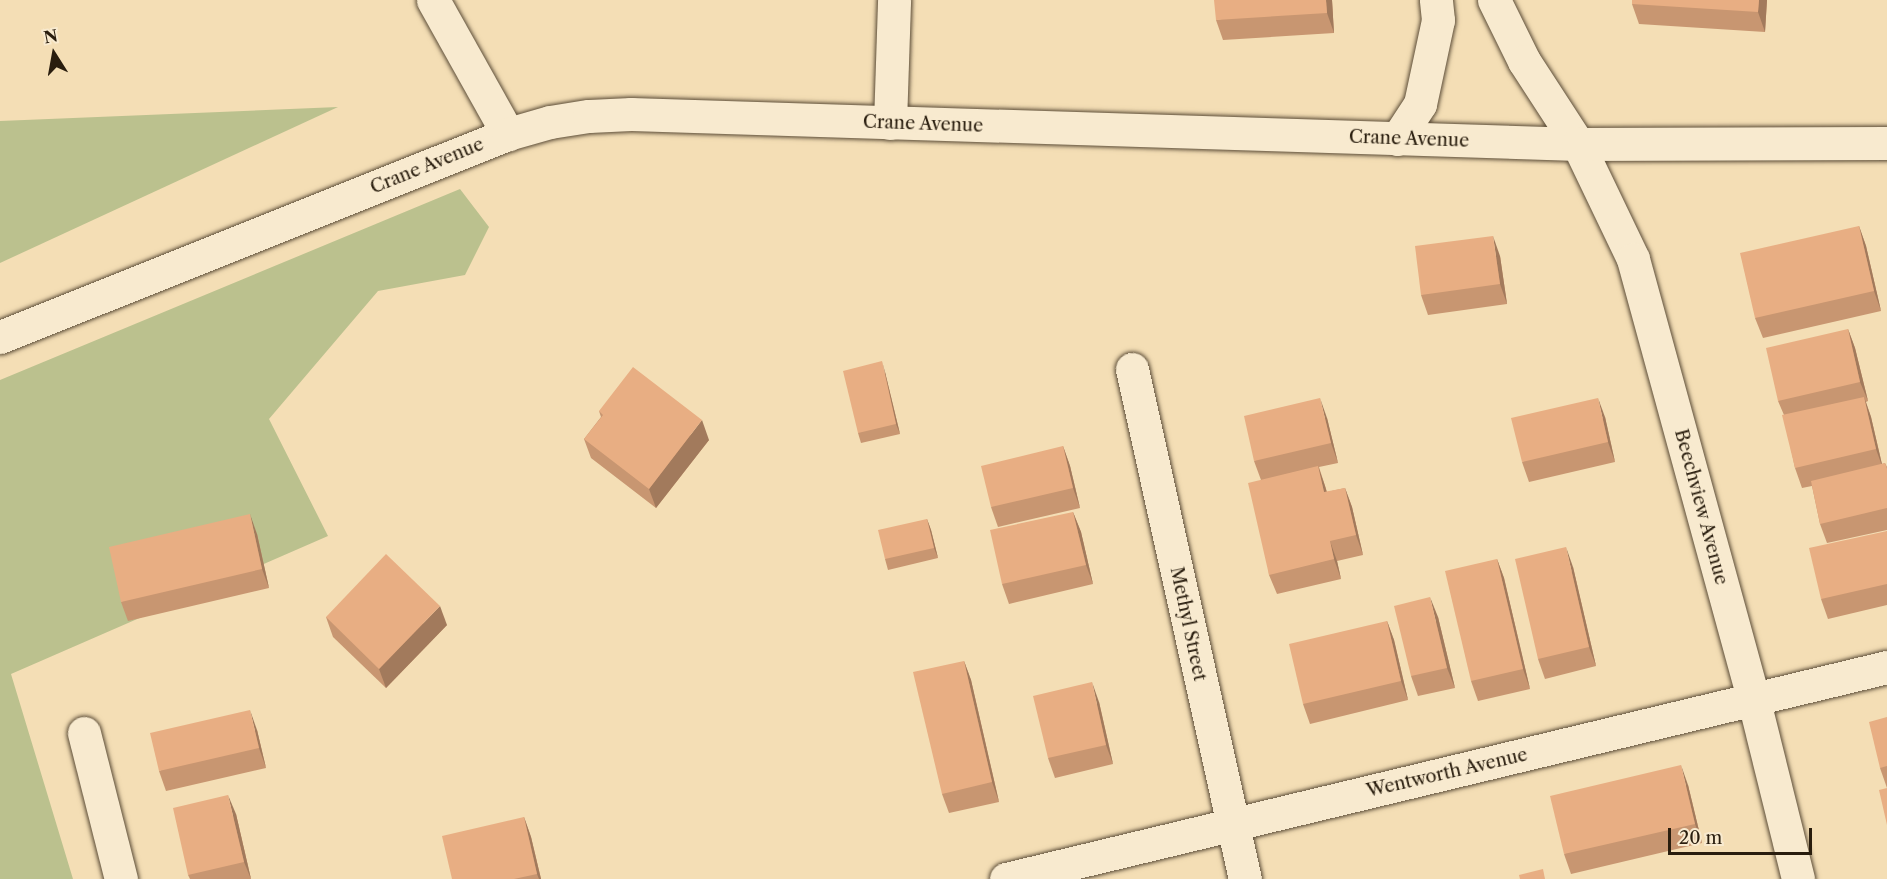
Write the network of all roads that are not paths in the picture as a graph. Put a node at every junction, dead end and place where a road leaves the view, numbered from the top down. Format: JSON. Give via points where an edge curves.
{"nodes":[{"id":1,"x":433,"y":0,"type":"edge"},
{"id":2,"x":894,"y":0,"type":"edge"},
{"id":3,"x":1436,"y":0,"type":"edge"},
{"id":4,"x":1494,"y":0,"type":"edge"},
{"id":5,"x":890,"y":123,"type":"junction"},
{"id":6,"x":508,"y":134,"type":"junction"},
{"id":7,"x":1397,"y":139,"type":"junction"},
{"id":8,"x":1887,"y":143,"type":"edge"},
{"id":9,"x":1578,"y":144,"type":"junction"},
{"id":10,"x":0,"y":337,"type":"edge"},
{"id":11,"x":1132,"y":369,"type":"dead end"},
{"id":12,"x":1887,"y":667,"type":"edge"},
{"id":13,"x":1754,"y":701,"type":"junction"},
{"id":14,"x":84,"y":734,"type":"dead end"},
{"id":15,"x":1232,"y":823,"type":"junction"},
{"id":16,"x":121,"y":879,"type":"edge"},
{"id":17,"x":1006,"y":879,"type":"edge"},
{"id":18,"x":1245,"y":879,"type":"edge"},
{"id":19,"x":1798,"y":879,"type":"edge"}],
"edges":[{"from":1,"to":6,"type":"street"},
{"from":2,"to":5,"type":"street"},
{"from":3,"to":7,"type":"street","via":[[1438,20],[1420,105]]},
{"from":4,"to":9,"type":"street","name":"Beechview Avenue","via":[[1524,62]]},
{"from":5,"to":6,"type":"street","name":"Crane Avenue","via":[[631,114],[550,122]]},
{"from":5,"to":7,"type":"street","name":"Crane Avenue"},
{"from":6,"to":10,"type":"street","name":"Crane Avenue"},
{"from":7,"to":9,"type":"street","name":"Crane Avenue"},
{"from":8,"to":9,"type":"street","name":"Crane Avenue"},
{"from":9,"to":13,"type":"street","name":"Beechview Avenue","via":[[1633,259]]},
{"from":11,"to":15,"type":"street","name":"Methyl Street"},
{"from":12,"to":13,"type":"street","name":"Wentworth Avenue"},
{"from":13,"to":15,"type":"street","name":"Wentworth Avenue"},
{"from":13,"to":19,"type":"street","name":"Beechview Avenue"},
{"from":14,"to":16,"type":"street"},
{"from":15,"to":17,"type":"street","name":"Wentworth Avenue"},
{"from":15,"to":18,"type":"street","name":"Methyl Street"}]}
